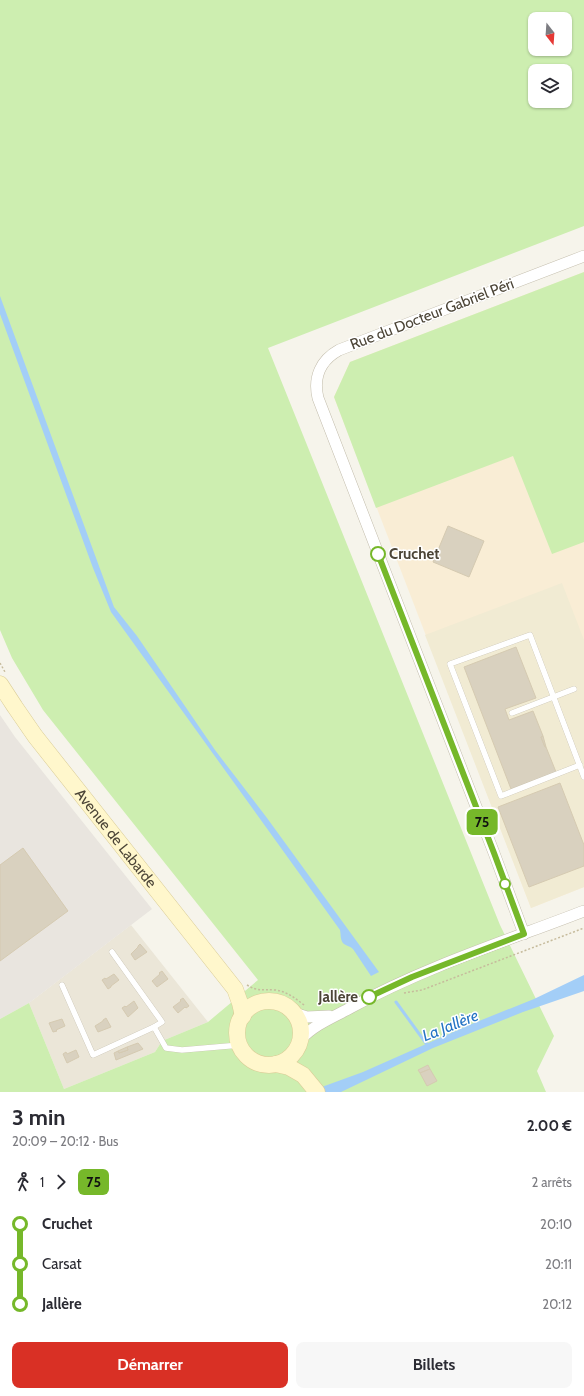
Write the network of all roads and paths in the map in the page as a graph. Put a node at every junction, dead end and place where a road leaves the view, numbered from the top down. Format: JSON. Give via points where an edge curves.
{"nodes":[{"id":1,"x":584,"y":256,"type":"edge"},
{"id":2,"x":0,"y":663,"type":"edge"},
{"id":3,"x":4,"y":680,"type":"edge"},
{"id":4,"x":574,"y":689,"type":"dead end"},
{"id":5,"x":553,"y":697,"type":"junction"},
{"id":6,"x":512,"y":713,"type":"dead end"},
{"id":7,"x":580,"y":765,"type":"junction"},
{"id":8,"x":584,"y":777,"type":"edge"},
{"id":9,"x":584,"y":911,"type":"edge"},
{"id":10,"x":584,"y":928,"type":"edge"},
{"id":11,"x":524,"y":934,"type":"junction"},
{"id":12,"x":112,"y":952,"type":"dead end"},
{"id":13,"x":62,"y":985,"type":"dead end"},
{"id":14,"x":240,"y":985,"type":"junction"},
{"id":15,"x":403,"y":994,"type":"dead end"},
{"id":16,"x":262,"y":1002,"type":"junction"},
{"id":17,"x":299,"y":1009,"type":"junction"},
{"id":18,"x":339,"y":1014,"type":"junction"},
{"id":19,"x":243,"y":1016,"type":"junction"},
{"id":20,"x":154,"y":1027,"type":"junction"},
{"id":21,"x":300,"y":1042,"type":"junction"},
{"id":22,"x":240,"y":1045,"type":"junction"},
{"id":23,"x":276,"y":1064,"type":"junction"},
{"id":24,"x":303,"y":1075,"type":"junction"},
{"id":25,"x":316,"y":1090,"type":"edge"}],
"edges":[{"from":1,"to":11,"type":"street","name":"Rue du Docteur Gabriel Péri","via":[[339,350],[322,364],[317,377],[316,391],[320,404]]},
{"from":2,"to":3,"type":"path"},
{"from":3,"to":14,"type":"main road","name":"Avenue de Labarde","via":[[15,707],[35,736]]},
{"from":4,"to":5,"type":"lane"},
{"from":5,"to":6,"type":"lane"},
{"from":5,"to":7,"type":"lane"},
{"from":5,"to":7,"type":"lane","via":[[530,635],[450,664],[501,796]]},
{"from":7,"to":8,"type":"lane"},
{"from":9,"to":11,"type":"street"},
{"from":10,"to":15,"type":"path","via":[[422,990]]},
{"from":11,"to":18,"type":"street","via":[[412,977]]},
{"from":12,"to":20,"type":"lane","via":[[162,1022]]},
{"from":13,"to":20,"type":"lane","via":[[93,1055]]},
{"from":14,"to":16,"type":"main road","name":"Avenue de Labarde","via":[[253,999]]},
{"from":14,"to":17,"type":"path","via":[[255,990],[274,990],[289,994]]},
{"from":14,"to":19,"type":"main road","name":"Avenue de Labarde"},
{"from":16,"to":17,"type":"main road","via":[[276,1002]]},
{"from":16,"to":19,"type":"main road","via":[[251,1007]]},
{"from":17,"to":18,"type":"street","via":[[306,1017]]},
{"from":17,"to":21,"type":"main road"},
{"from":18,"to":21,"type":"street","via":[[313,1028]]},
{"from":19,"to":22,"type":"main road","via":[[238,1027]]},
{"from":20,"to":22,"type":"lane","via":[[166,1048],[182,1050]]},
{"from":21,"to":23,"type":"main road","via":[[292,1056]]},
{"from":21,"to":24,"type":"main road"},
{"from":22,"to":23,"type":"main road","via":[[247,1055],[257,1062]]},
{"from":23,"to":24,"type":"main road","via":[[289,1067]]},
{"from":24,"to":25,"type":"main road"}]}
